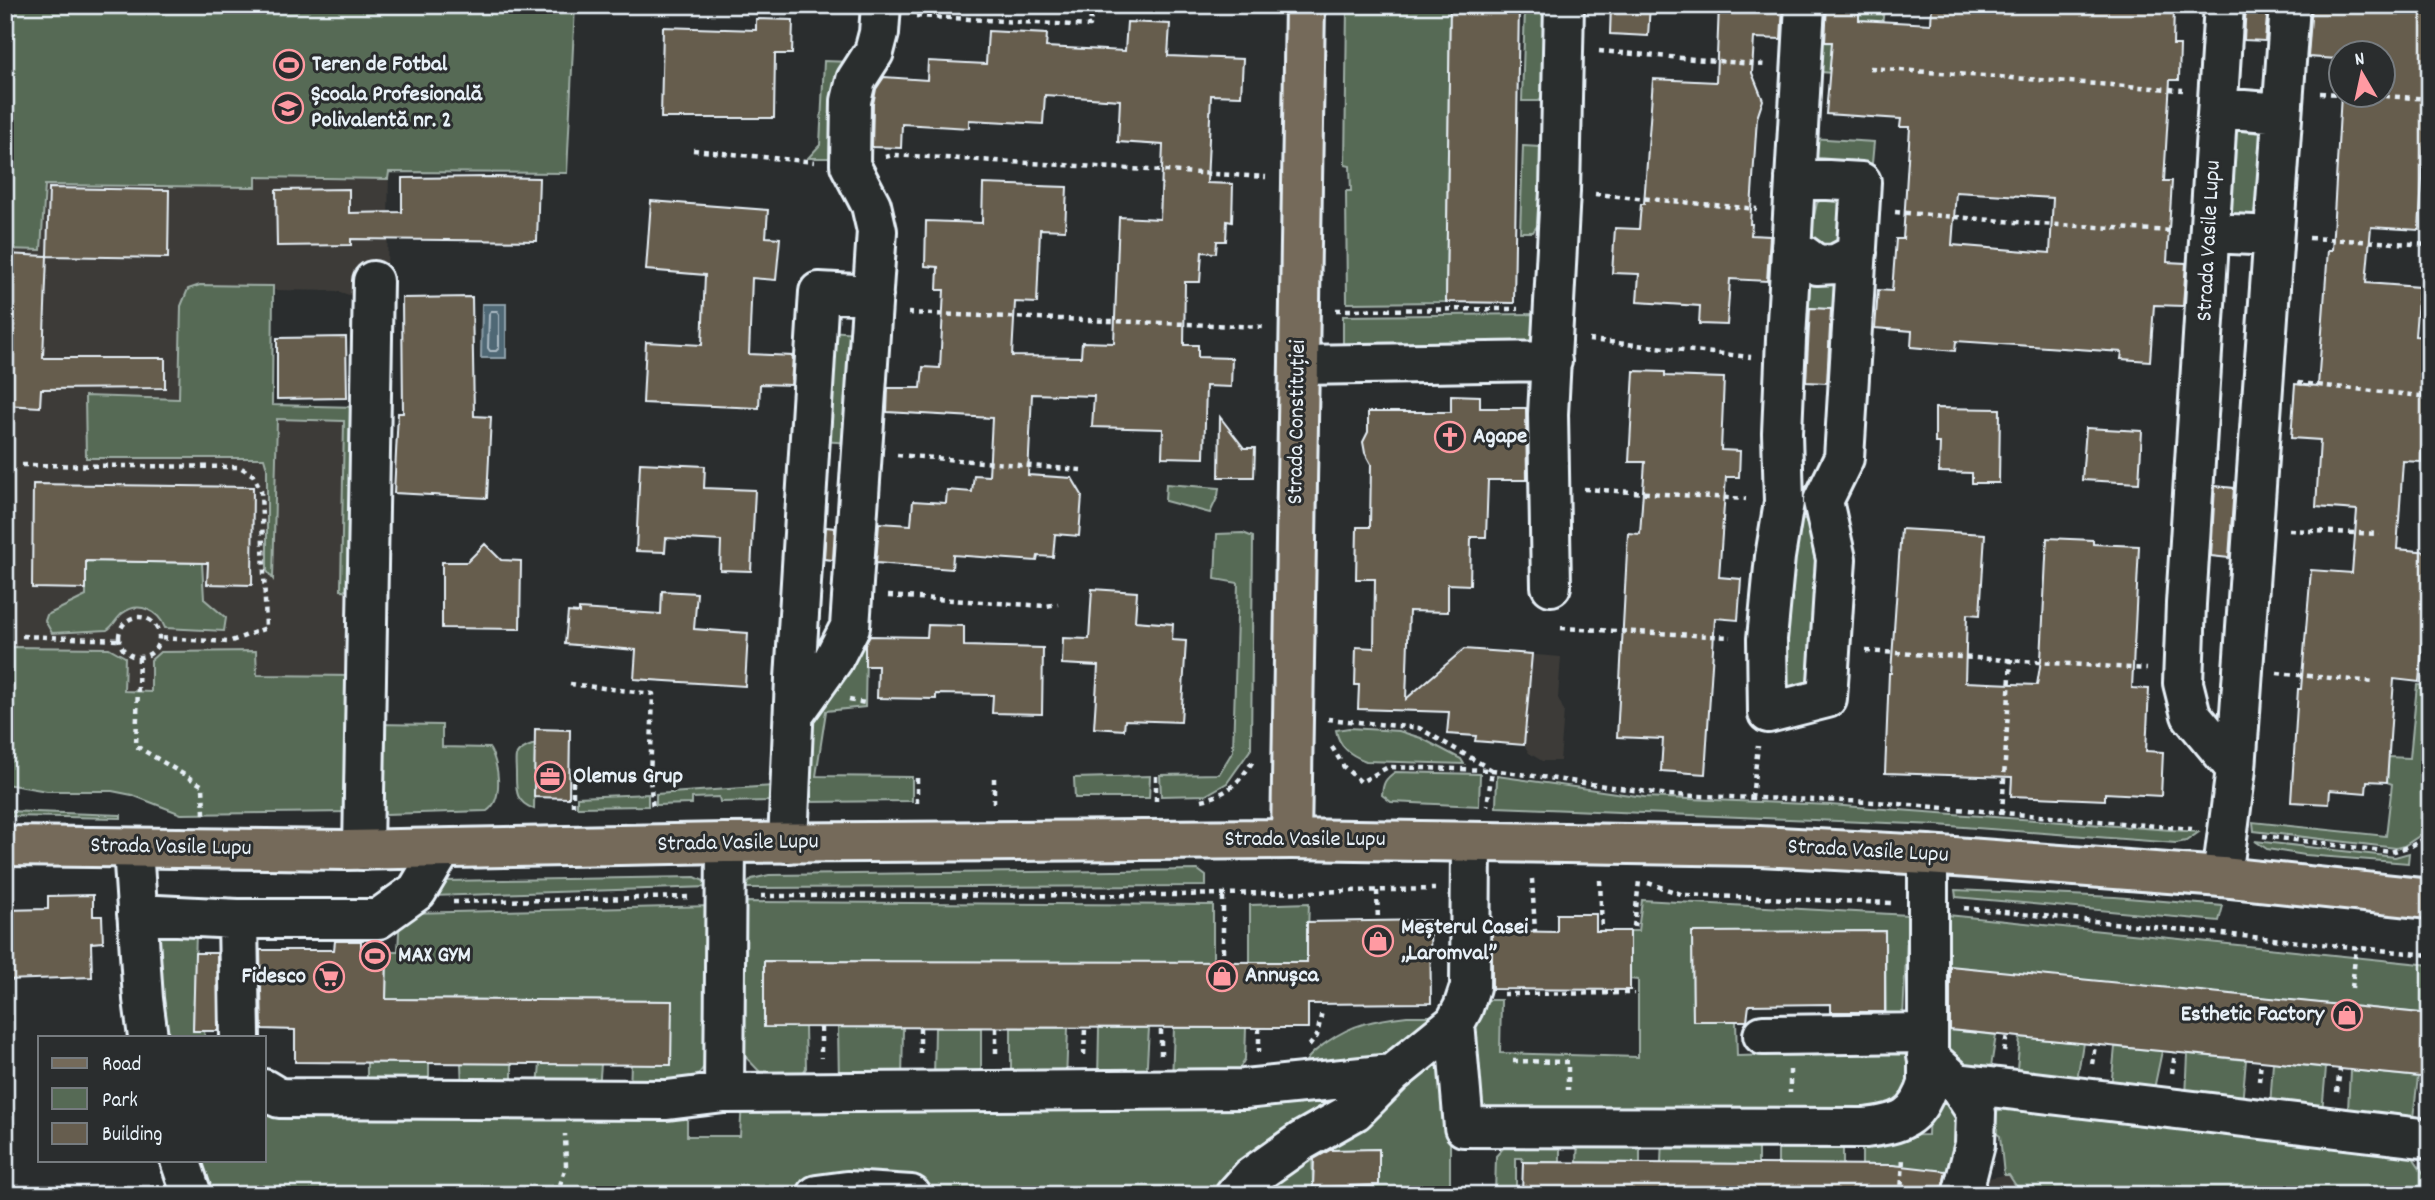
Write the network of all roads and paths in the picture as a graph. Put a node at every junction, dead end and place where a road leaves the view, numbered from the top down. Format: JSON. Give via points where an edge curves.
{"nodes":[{"id":1,"x":1092,"y":5,"type":"edge"},
{"id":2,"x":1305,"y":5,"type":"edge"},
{"id":3,"x":1564,"y":5,"type":"edge"},
{"id":4,"x":1805,"y":5,"type":"edge"},
{"id":5,"x":2224,"y":5,"type":"edge"},
{"id":6,"x":2290,"y":5,"type":"edge"},
{"id":7,"x":880,"y":10,"type":"edge"},
{"id":8,"x":1563,"y":48,"type":"junction"},
{"id":9,"x":1802,"y":68,"type":"junction"},
{"id":10,"x":1870,"y":68,"type":"dead end"},
{"id":11,"x":2396,"y":97,"type":"edge"},
{"id":12,"x":2430,"y":99,"type":"edge"},
{"id":13,"x":2218,"y":100,"type":"junction"},
{"id":14,"x":2282,"y":113,"type":"junction"},
{"id":15,"x":693,"y":150,"type":"dead end"},
{"id":16,"x":850,"y":165,"type":"junction"},
{"id":17,"x":1266,"y":177,"type":"dead end"},
{"id":18,"x":1560,"y":191,"type":"junction"},
{"id":19,"x":1859,"y":209,"type":"junction"},
{"id":20,"x":1793,"y":212,"type":"junction"},
{"id":21,"x":2211,"y":233,"type":"junction"},
{"id":22,"x":2273,"y":236,"type":"junction"},
{"id":23,"x":2430,"y":245,"type":"edge"},
{"id":24,"x":1857,"y":253,"type":"junction"},
{"id":25,"x":373,"y":281,"type":"dead end"},
{"id":26,"x":872,"y":303,"type":"junction"},
{"id":27,"x":1336,"y":310,"type":"dead end"},
{"id":28,"x":1264,"y":327,"type":"dead end"},
{"id":29,"x":1553,"y":335,"type":"junction"},
{"id":30,"x":1785,"y":360,"type":"junction"},
{"id":31,"x":1299,"y":365,"type":"junction"},
{"id":32,"x":2202,"y":375,"type":"junction"},
{"id":33,"x":2263,"y":379,"type":"junction"},
{"id":34,"x":2430,"y":397,"type":"edge"},
{"id":35,"x":809,"y":454,"type":"junction"},
{"id":36,"x":863,"y":455,"type":"junction"},
{"id":37,"x":22,"y":465,"type":"dead end"},
{"id":38,"x":2195,"y":468,"type":"junction"},
{"id":39,"x":1081,"y":470,"type":"dead end"},
{"id":40,"x":2257,"y":473,"type":"junction"},
{"id":41,"x":1548,"y":487,"type":"junction"},
{"id":42,"x":1823,"y":501,"type":"junction"},
{"id":43,"x":1784,"y":502,"type":"junction"},
{"id":44,"x":2253,"y":529,"type":"junction"},
{"id":45,"x":2379,"y":534,"type":"dead end"},
{"id":46,"x":1551,"y":586,"type":"dead end"},
{"id":47,"x":800,"y":594,"type":"junction"},
{"id":48,"x":853,"y":596,"type":"junction"},
{"id":49,"x":1058,"y":604,"type":"dead end"},
{"id":50,"x":2186,"y":604,"type":"junction"},
{"id":51,"x":2247,"y":611,"type":"junction"},
{"id":52,"x":1560,"y":628,"type":"dead end"},
{"id":53,"x":22,"y":636,"type":"dead end"},
{"id":54,"x":159,"y":638,"type":"junction"},
{"id":55,"x":1767,"y":639,"type":"junction"},
{"id":56,"x":119,"y":640,"type":"junction"},
{"id":57,"x":1830,"y":649,"type":"junction"},
{"id":58,"x":139,"y":657,"type":"junction"},
{"id":59,"x":2011,"y":659,"type":"junction"},
{"id":60,"x":2243,"y":670,"type":"junction"},
{"id":61,"x":2183,"y":671,"type":"junction"},
{"id":62,"x":2374,"y":682,"type":"dead end"},
{"id":63,"x":570,"y":684,"type":"dead end"},
{"id":64,"x":795,"y":713,"type":"junction"},
{"id":65,"x":1327,"y":719,"type":"dead end"},
{"id":66,"x":2236,"y":769,"type":"junction"},
{"id":67,"x":1492,"y":770,"type":"junction"},
{"id":68,"x":570,"y":774,"type":"dead end"},
{"id":69,"x":1156,"y":776,"type":"dead end"},
{"id":70,"x":917,"y":778,"type":"dead end"},
{"id":71,"x":993,"y":778,"type":"dead end"},
{"id":72,"x":1754,"y":778,"type":"dead end"},
{"id":73,"x":1361,"y":782,"type":"dead end"},
{"id":74,"x":573,"y":797,"type":"dead end"},
{"id":75,"x":1752,"y":798,"type":"junction"},
{"id":76,"x":205,"y":801,"type":"dead end"},
{"id":77,"x":1156,"y":805,"type":"dead end"},
{"id":78,"x":1487,"y":807,"type":"dead end"},
{"id":79,"x":994,"y":808,"type":"dead end"},
{"id":80,"x":917,"y":809,"type":"dead end"},
{"id":81,"x":653,"y":813,"type":"dead end"},
{"id":82,"x":2002,"y":813,"type":"junction"},
{"id":83,"x":2228,"y":832,"type":"junction"},
{"id":84,"x":2430,"y":836,"type":"edge"},
{"id":85,"x":1291,"y":839,"type":"junction"},
{"id":86,"x":1471,"y":842,"type":"junction"},
{"id":87,"x":726,"y":843,"type":"junction"},
{"id":88,"x":788,"y":844,"type":"junction"},
{"id":89,"x":5,"y":846,"type":"edge"},
{"id":90,"x":133,"y":848,"type":"junction"},
{"id":91,"x":442,"y":849,"type":"junction"},
{"id":92,"x":363,"y":850,"type":"junction"},
{"id":93,"x":1928,"y":855,"type":"junction"},
{"id":94,"x":2222,"y":877,"type":"junction"},
{"id":95,"x":1532,"y":879,"type":"dead end"},
{"id":96,"x":1600,"y":880,"type":"dead end"},
{"id":97,"x":1639,"y":881,"type":"dead end"},
{"id":98,"x":1377,"y":891,"type":"dead end"},
{"id":99,"x":1223,"y":894,"type":"dead end"},
{"id":100,"x":2430,"y":899,"type":"edge"},
{"id":101,"x":137,"y":914,"type":"junction"},
{"id":102,"x":238,"y":919,"type":"junction"},
{"id":103,"x":1378,"y":921,"type":"dead end"},
{"id":104,"x":1634,"y":927,"type":"dead end"},
{"id":105,"x":1602,"y":931,"type":"dead end"},
{"id":106,"x":1535,"y":932,"type":"dead end"},
{"id":107,"x":2356,"y":947,"type":"dead end"},
{"id":108,"x":1223,"y":962,"type":"dead end"},
{"id":109,"x":2351,"y":988,"type":"dead end"},
{"id":110,"x":1634,"y":993,"type":"dead end"},
{"id":111,"x":1461,"y":1008,"type":"junction"},
{"id":112,"x":1763,"y":1035,"type":"dead end"},
{"id":113,"x":148,"y":1036,"type":"edge"},
{"id":114,"x":240,"y":1036,"type":"edge"},
{"id":115,"x":1927,"y":1044,"type":"junction"},
{"id":116,"x":1513,"y":1060,"type":"dead end"},
{"id":117,"x":1392,"y":1074,"type":"junction"},
{"id":118,"x":1957,"y":1083,"type":"junction"},
{"id":119,"x":266,"y":1090,"type":"edge"},
{"id":120,"x":724,"y":1093,"type":"junction"},
{"id":121,"x":564,"y":1099,"type":"junction"},
{"id":122,"x":1567,"y":1100,"type":"dead end"},
{"id":123,"x":2430,"y":1139,"type":"edge"},
{"id":124,"x":181,"y":1162,"type":"edge"},
{"id":125,"x":192,"y":1195,"type":"edge"},
{"id":126,"x":557,"y":1195,"type":"edge"},
{"id":127,"x":817,"y":1195,"type":"edge"},
{"id":128,"x":911,"y":1195,"type":"edge"},
{"id":129,"x":1235,"y":1195,"type":"edge"},
{"id":130,"x":1962,"y":1195,"type":"edge"}],
"edges":[{"from":1,"to":7,"type":"path","via":[[1090,26]]},
{"from":2,"to":31,"type":"main road","name":"Strada Constituției"},
{"from":3,"to":8,"type":"street"},
{"from":4,"to":9,"type":"street"},
{"from":5,"to":13,"type":"street","name":"Strada Vasile Lupu"},
{"from":6,"to":14,"type":"street"},
{"from":7,"to":16,"type":"street","via":[[874,52],[856,80],[851,101]]},
{"from":8,"to":9,"type":"path"},
{"from":8,"to":18,"type":"street"},
{"from":9,"to":20,"type":"street"},
{"from":10,"to":13,"type":"path"},
{"from":11,"to":12,"type":"path"},
{"from":13,"to":14,"type":"street"},
{"from":13,"to":21,"type":"street","name":"Strada Vasile Lupu"},
{"from":14,"to":22,"type":"street"},
{"from":15,"to":16,"type":"path"},
{"from":16,"to":17,"type":"path","via":[[894,155]]},
{"from":16,"to":26,"type":"street","via":[[871,205],[877,231]]},
{"from":18,"to":20,"type":"path"},
{"from":18,"to":29,"type":"street"},
{"from":19,"to":20,"type":"street","via":[[1861,182]]},
{"from":19,"to":21,"type":"path"},
{"from":19,"to":24,"type":"street"},
{"from":20,"to":24,"type":"street","via":[[1817,265],[1836,264]]},
{"from":20,"to":30,"type":"street"},
{"from":21,"to":22,"type":"street"},
{"from":21,"to":32,"type":"street","name":"Strada Vasile Lupu"},
{"from":22,"to":23,"type":"path"},
{"from":22,"to":33,"type":"street"},
{"from":24,"to":42,"type":"street","via":[[1844,458]]},
{"from":25,"to":92,"type":"street"},
{"from":26,"to":28,"type":"path"},
{"from":26,"to":35,"type":"street","via":[[819,292]]},
{"from":26,"to":36,"type":"street"},
{"from":27,"to":29,"type":"path"},
{"from":29,"to":30,"type":"path"},
{"from":29,"to":31,"type":"street"},
{"from":29,"to":41,"type":"street"},
{"from":30,"to":43,"type":"street"},
{"from":31,"to":85,"type":"main road","name":"Strada Constituției"},
{"from":32,"to":33,"type":"street"},
{"from":32,"to":38,"type":"street","name":"Strada Vasile Lupu"},
{"from":33,"to":34,"type":"path"},
{"from":33,"to":40,"type":"street"},
{"from":35,"to":36,"type":"street"},
{"from":35,"to":47,"type":"street"},
{"from":36,"to":39,"type":"path"},
{"from":36,"to":48,"type":"street"},
{"from":37,"to":54,"type":"path","via":[[240,467],[253,475],[261,489],[265,628],[229,642]]},
{"from":38,"to":40,"type":"street"},
{"from":38,"to":50,"type":"street","name":"Strada Vasile Lupu"},
{"from":40,"to":44,"type":"street"},
{"from":41,"to":43,"type":"path"},
{"from":41,"to":46,"type":"street"},
{"from":42,"to":43,"type":"street"},
{"from":42,"to":57,"type":"street","via":[[1836,559]]},
{"from":43,"to":55,"type":"street"},
{"from":44,"to":45,"type":"path"},
{"from":44,"to":51,"type":"street"},
{"from":47,"to":48,"type":"street"},
{"from":47,"to":64,"type":"street"},
{"from":48,"to":49,"type":"path"},
{"from":48,"to":64,"type":"street","via":[[850,627]]},
{"from":50,"to":51,"type":"street"},
{"from":50,"to":61,"type":"street","name":"Strada Vasile Lupu"},
{"from":51,"to":60,"type":"street"},
{"from":52,"to":55,"type":"path"},
{"from":53,"to":56,"type":"path"},
{"from":54,"to":56,"type":"path","via":[[156,625],[138,616],[125,621]]},
{"from":54,"to":58,"type":"path","via":[[151,654]]},
{"from":55,"to":57,"type":"street","via":[[1768,713],[1827,698]]},
{"from":56,"to":58,"type":"path","via":[[126,653]]},
{"from":57,"to":59,"type":"path"},
{"from":58,"to":76,"type":"path","via":[[136,746],[203,786]]},
{"from":59,"to":61,"type":"path"},
{"from":59,"to":82,"type":"path"},
{"from":60,"to":62,"type":"path"},
{"from":60,"to":66,"type":"street"},
{"from":61,"to":66,"type":"street","name":"Strada Vasile Lupu","via":[[2191,715]]},
{"from":63,"to":81,"type":"path","via":[[653,694]]},
{"from":64,"to":88,"type":"street"},
{"from":65,"to":67,"type":"path","via":[[1419,728]]},
{"from":66,"to":83,"type":"street"},
{"from":67,"to":73,"type":"path","via":[[1388,767]]},
{"from":67,"to":75,"type":"path","via":[[1669,795]]},
{"from":67,"to":78,"type":"path"},
{"from":68,"to":74,"type":"path"},
{"from":69,"to":77,"type":"path"},
{"from":70,"to":80,"type":"path"},
{"from":71,"to":79,"type":"path"},
{"from":72,"to":75,"type":"path"},
{"from":75,"to":82,"type":"path"},
{"from":82,"to":83,"type":"path"},
{"from":83,"to":84,"type":"path","via":[[2390,852]]},
{"from":83,"to":94,"type":"street"},
{"from":85,"to":86,"type":"main road","name":"Strada Vasile Lupu"},
{"from":85,"to":88,"type":"main road","name":"Strada Vasile Lupu"},
{"from":86,"to":93,"type":"main road","name":"Strada Vasile Lupu","via":[[1759,846]]},
{"from":86,"to":111,"type":"street","via":[[1470,987]]},
{"from":87,"to":88,"type":"main road","name":"Strada Vasile Lupu"},
{"from":87,"to":91,"type":"main road","name":"Strada Vasile Lupu"},
{"from":87,"to":120,"type":"street"},
{"from":89,"to":90,"type":"main road","name":"Strada Vasile Lupu"},
{"from":90,"to":92,"type":"main road","name":"Strada Vasile Lupu"},
{"from":90,"to":101,"type":"street"},
{"from":91,"to":92,"type":"main road","name":"Strada Vasile Lupu"},
{"from":91,"to":102,"type":"street","via":[[418,891],[377,919]]},
{"from":93,"to":94,"type":"main road","name":"Strada Vasile Lupu"},
{"from":93,"to":115,"type":"street"},
{"from":94,"to":100,"type":"main road","name":"Strada Vasile Lupu"},
{"from":95,"to":106,"type":"path"},
{"from":96,"to":105,"type":"path"},
{"from":97,"to":104,"type":"path"},
{"from":98,"to":103,"type":"path"},
{"from":99,"to":108,"type":"path"},
{"from":101,"to":102,"type":"street"},
{"from":101,"to":113,"type":"street"},
{"from":102,"to":114,"type":"street"},
{"from":107,"to":109,"type":"path"},
{"from":110,"to":111,"type":"path","via":[[1538,991]]},
{"from":111,"to":115,"type":"street","via":[[1464,1127],[1890,1125],[1922,1104],[1928,1084]]},
{"from":111,"to":117,"type":"street"},
{"from":112,"to":115,"type":"street"},
{"from":115,"to":118,"type":"street"},
{"from":116,"to":122,"type":"path","via":[[1568,1062]]},
{"from":117,"to":120,"type":"street","via":[[1244,1089]]},
{"from":117,"to":129,"type":"street","via":[[1355,1111],[1302,1141],[1251,1177]]},
{"from":118,"to":123,"type":"street"},
{"from":118,"to":130,"type":"street","via":[[1976,1112],[1975,1144]]},
{"from":119,"to":121,"type":"street","via":[[279,1098]]},
{"from":120,"to":121,"type":"street","via":[[667,1100]]},
{"from":121,"to":126,"type":"path","via":[[566,1166]]},
{"from":124,"to":125,"type":"street"},
{"from":127,"to":128,"type":"street","via":[[847,1191]]}]}
